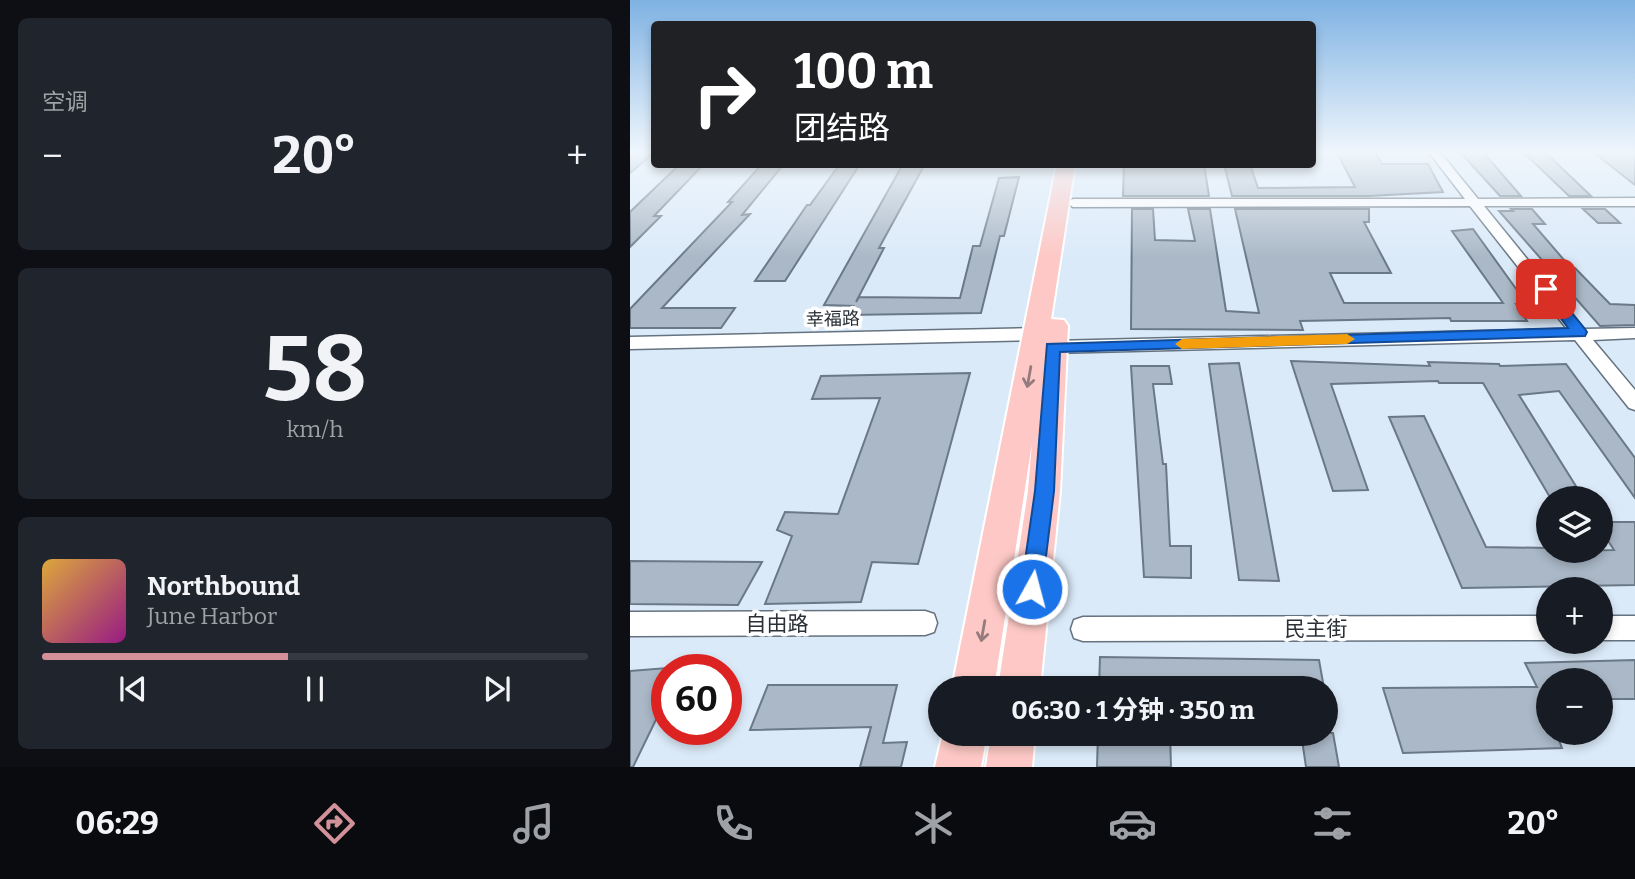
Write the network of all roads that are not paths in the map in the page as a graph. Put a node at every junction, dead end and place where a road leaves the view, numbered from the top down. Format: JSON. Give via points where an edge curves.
{"nodes":[{"id":1,"x":1063,"y":187,"type":"edge"},
{"id":2,"x":1076,"y":187,"type":"edge"},
{"id":3,"x":1464,"y":187,"type":"edge"},
{"id":4,"x":1477,"y":202,"type":"junction"},
{"id":5,"x":1635,"y":202,"type":"edge"},
{"id":6,"x":1073,"y":203,"type":"junction"},
{"id":7,"x":1580,"y":332,"type":"junction"},
{"id":8,"x":1635,"y":333,"type":"edge"},
{"id":9,"x":1044,"y":341,"type":"junction"},
{"id":10,"x":630,"y":343,"type":"edge"},
{"id":11,"x":1635,"y":403,"type":"edge"},
{"id":12,"x":1027,"y":491,"type":"junction"},
{"id":13,"x":925,"y":623,"type":"dead end"},
{"id":14,"x":630,"y":624,"type":"edge"},
{"id":15,"x":1536,"y":628,"type":"edge"},
{"id":16,"x":1613,"y":628,"type":"edge"},
{"id":17,"x":1635,"y":628,"type":"edge"},
{"id":18,"x":1083,"y":629,"type":"dead end"},
{"id":19,"x":976,"y":676,"type":"edge"},
{"id":20,"x":1019,"y":676,"type":"edge"},
{"id":21,"x":962,"y":746,"type":"edge"},
{"id":22,"x":1011,"y":746,"type":"edge"},
{"id":23,"x":958,"y":767,"type":"edge"},
{"id":24,"x":1009,"y":767,"type":"edge"}],
"edges":[{"from":1,"to":9,"type":"main road"},
{"from":2,"to":6,"type":"main road"},
{"from":3,"to":4,"type":"street"},
{"from":4,"to":5,"type":"street"},
{"from":4,"to":6,"type":"street"},
{"from":4,"to":7,"type":"street"},
{"from":6,"to":9,"type":"main road"},
{"from":7,"to":8,"type":"street","name":"幸福路"},
{"from":7,"to":9,"type":"street","name":"幸福路"},
{"from":7,"to":11,"type":"street"},
{"from":9,"to":10,"type":"street","name":"幸福路"},
{"from":9,"to":12,"type":"main road","one_way":true},
{"from":9,"to":12,"type":"main road"},
{"from":12,"to":19,"type":"main road","one_way":true},
{"from":12,"to":20,"type":"main road"},
{"from":13,"to":14,"type":"street","name":"自由路"},
{"from":15,"to":18,"type":"street","name":"民主街"},
{"from":16,"to":17,"type":"street"},
{"from":21,"to":23,"type":"main road"},
{"from":22,"to":24,"type":"main road"}]}
